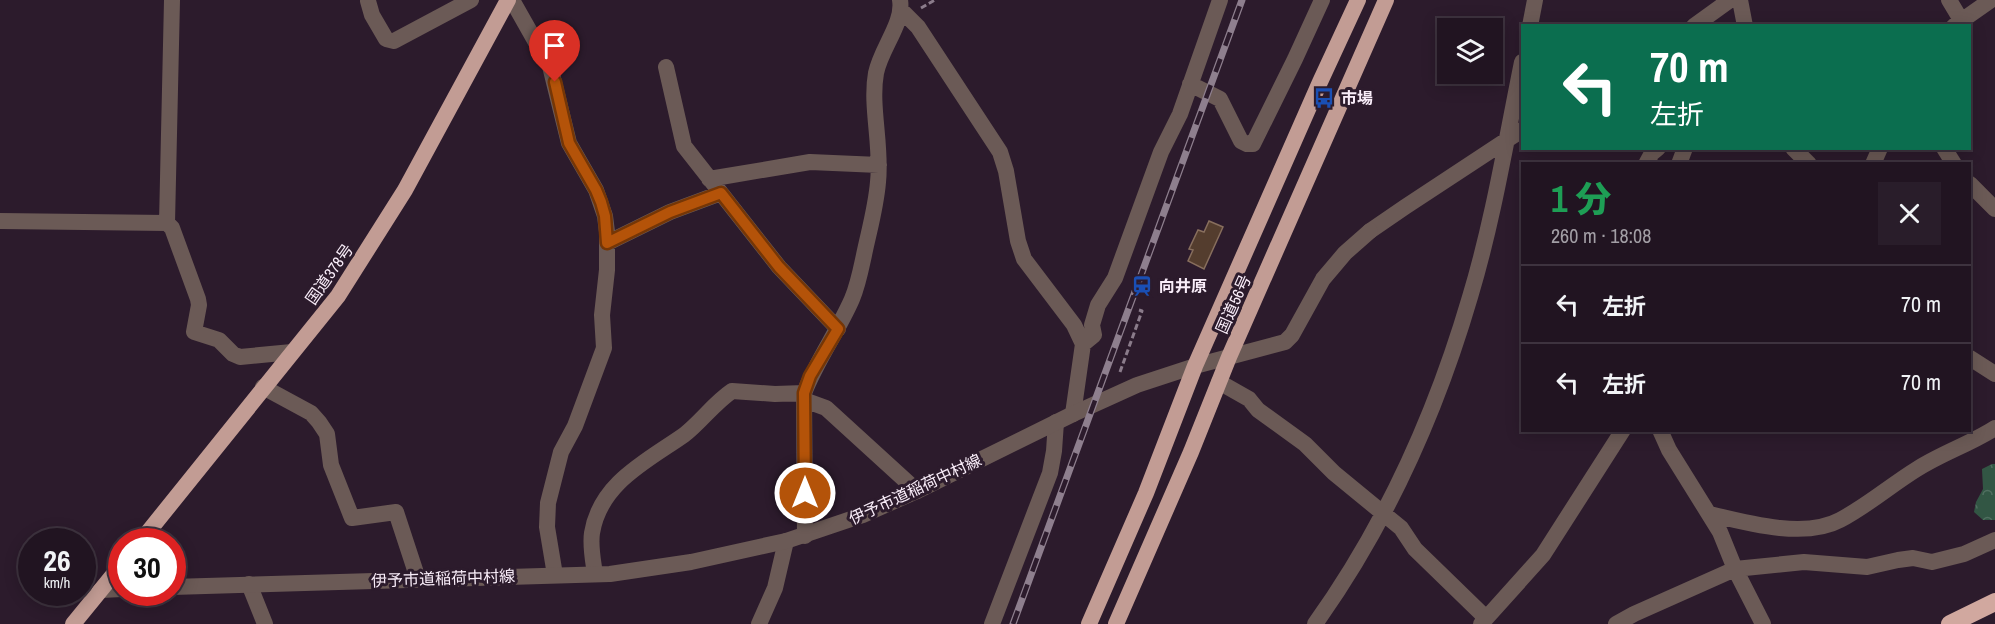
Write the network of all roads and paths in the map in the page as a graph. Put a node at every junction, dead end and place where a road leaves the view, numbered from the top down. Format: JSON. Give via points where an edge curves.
{"nodes":[{"id":1,"x":172,"y":0,"type":"edge"},
{"id":2,"x":471,"y":0,"type":"edge"},
{"id":3,"x":510,"y":0,"type":"edge"},
{"id":4,"x":1220,"y":0,"type":"edge"},
{"id":5,"x":1322,"y":0,"type":"edge"},
{"id":6,"x":1358,"y":0,"type":"edge"},
{"id":7,"x":1386,"y":0,"type":"edge"},
{"id":8,"x":1535,"y":0,"type":"edge"},
{"id":9,"x":1730,"y":0,"type":"edge"},
{"id":10,"x":1740,"y":0,"type":"edge"},
{"id":11,"x":1949,"y":0,"type":"edge"},
{"id":12,"x":1991,"y":0,"type":"edge"},
{"id":13,"x":368,"y":1,"type":"edge"},
{"id":14,"x":901,"y":5,"type":"edge"},
{"id":15,"x":1957,"y":23,"type":"edge"},
{"id":16,"x":1530,"y":24,"type":"edge"},
{"id":17,"x":1697,"y":24,"type":"edge"},
{"id":18,"x":1745,"y":24,"type":"edge"},
{"id":19,"x":666,"y":67,"type":"dead end"},
{"id":20,"x":1521,"y":68,"type":"edge"},
{"id":21,"x":1190,"y":84,"type":"junction"},
{"id":22,"x":1521,"y":131,"type":"edge"},
{"id":23,"x":1506,"y":140,"type":"junction"},
{"id":24,"x":1795,"y":150,"type":"edge"},
{"id":25,"x":1807,"y":162,"type":"edge"},
{"id":26,"x":879,"y":165,"type":"junction"},
{"id":27,"x":709,"y":179,"type":"junction"},
{"id":28,"x":1971,"y":185,"type":"edge"},
{"id":29,"x":721,"y":193,"type":"junction"},
{"id":30,"x":1995,"y":209,"type":"edge"},
{"id":31,"x":0,"y":221,"type":"edge"},
{"id":32,"x":167,"y":223,"type":"junction"},
{"id":33,"x":607,"y":243,"type":"junction"},
{"id":34,"x":1139,"y":310,"type":"dead end"},
{"id":35,"x":838,"y":329,"type":"junction"},
{"id":36,"x":1083,"y":344,"type":"junction"},
{"id":37,"x":292,"y":352,"type":"junction"},
{"id":38,"x":1229,"y":357,"type":"junction"},
{"id":39,"x":1971,"y":359,"type":"edge"},
{"id":40,"x":1196,"y":366,"type":"junction"},
{"id":41,"x":1120,"y":372,"type":"dead end"},
{"id":42,"x":1995,"y":374,"type":"edge"},
{"id":43,"x":1219,"y":382,"type":"junction"},
{"id":44,"x":263,"y":387,"type":"junction"},
{"id":45,"x":804,"y":397,"type":"junction"},
{"id":46,"x":1073,"y":414,"type":"junction"},
{"id":47,"x":1056,"y":422,"type":"junction"},
{"id":48,"x":1995,"y":428,"type":"edge"},
{"id":49,"x":1622,"y":432,"type":"edge"},
{"id":50,"x":1660,"y":432,"type":"edge"},
{"id":51,"x":917,"y":491,"type":"junction"},
{"id":52,"x":1382,"y":513,"type":"junction"},
{"id":53,"x":1710,"y":514,"type":"junction"},
{"id":54,"x":151,"y":528,"type":"edge"},
{"id":55,"x":805,"y":536,"type":"junction"},
{"id":56,"x":1995,"y":540,"type":"edge"},
{"id":57,"x":786,"y":541,"type":"junction"},
{"id":58,"x":1735,"y":569,"type":"junction"},
{"id":59,"x":595,"y":574,"type":"junction"},
{"id":60,"x":555,"y":575,"type":"junction"},
{"id":61,"x":417,"y":579,"type":"junction"},
{"id":62,"x":108,"y":581,"type":"edge"},
{"id":63,"x":249,"y":585,"type":"junction"},
{"id":64,"x":186,"y":587,"type":"edge"},
{"id":65,"x":101,"y":590,"type":"junction"},
{"id":66,"x":108,"y":590,"type":"edge"},
{"id":67,"x":1995,"y":602,"type":"edge"},
{"id":68,"x":1484,"y":621,"type":"edge"},
{"id":69,"x":1119,"y":623,"type":"edge"},
{"id":70,"x":73,"y":624,"type":"edge"},
{"id":71,"x":265,"y":624,"type":"edge"},
{"id":72,"x":759,"y":624,"type":"edge"},
{"id":73,"x":992,"y":624,"type":"edge"},
{"id":74,"x":1089,"y":624,"type":"edge"},
{"id":75,"x":1315,"y":624,"type":"edge"},
{"id":76,"x":1616,"y":624,"type":"edge"},
{"id":77,"x":1763,"y":624,"type":"edge"},
{"id":78,"x":1950,"y":624,"type":"edge"}],
"edges":[{"from":1,"to":32,"type":"street"},
{"from":2,"to":13,"type":"street","via":[[393,41],[386,39]]},
{"from":3,"to":33,"type":"street","via":[[549,62],[569,143],[603,209]]},
{"from":3,"to":37,"type":"highway","name":"国道378号","via":[[405,190],[338,296]]},
{"from":4,"to":21,"type":"street"},
{"from":5,"to":21,"type":"street","via":[[1253,144],[1241,141],[1220,99]]},
{"from":6,"to":40,"type":"highway","name":"国道56号"},
{"from":7,"to":38,"type":"highway","name":"国道56号"},
{"from":8,"to":16,"type":"street"},
{"from":9,"to":17,"type":"street"},
{"from":10,"to":18,"type":"street"},
{"from":11,"to":15,"type":"street"},
{"from":12,"to":15,"type":"street"},
{"from":14,"to":26,"type":"street","via":[[879,59],[874,88]]},
{"from":14,"to":36,"type":"street","via":[[1000,152],[1024,259],[1074,325]]},
{"from":19,"to":27,"type":"street","via":[[684,146]]},
{"from":20,"to":23,"type":"street"},
{"from":21,"to":36,"type":"street","via":[[1115,278],[1098,305],[1092,325],[1095,335]]},
{"from":22,"to":23,"type":"street","name":"伊予市道稲荷中村線"},
{"from":23,"to":38,"type":"street","name":"伊予市道稲荷中村線","via":[[1370,231],[1345,253],[1323,279],[1285,342]]},
{"from":23,"to":52,"type":"street","via":[[1471,296],[1446,373]]},
{"from":24,"to":25,"type":"street"},
{"from":26,"to":27,"type":"street","via":[[810,162]]},
{"from":26,"to":35,"type":"street","via":[[854,296]]},
{"from":27,"to":29,"type":"street"},
{"from":28,"to":30,"type":"street"},
{"from":29,"to":33,"type":"street","via":[[670,212]]},
{"from":29,"to":35,"type":"street","via":[[779,267]]},
{"from":31,"to":32,"type":"street"},
{"from":32,"to":37,"type":"street","via":[[198,299],[194,332],[219,340],[240,357]]},
{"from":33,"to":60,"type":"street","via":[[604,348],[575,426],[561,452],[548,503],[547,528]]},
{"from":34,"to":41,"type":"path","via":[[1142,311]]},
{"from":35,"to":45,"type":"street","via":[[810,376]]},
{"from":36,"to":46,"type":"street"},
{"from":37,"to":44,"type":"highway","name":"国道378号"},
{"from":38,"to":40,"type":"street","name":"伊予市道稲荷中村線"},
{"from":38,"to":43,"type":"highway","name":"国道56号"},
{"from":39,"to":42,"type":"street"},
{"from":40,"to":46,"type":"street","name":"伊予市道稲荷中村線","via":[[1137,385]]},
{"from":40,"to":74,"type":"highway","name":"国道56号"},
{"from":43,"to":52,"type":"street","via":[[1249,399],[1305,444]]},
{"from":43,"to":69,"type":"highway","name":"国道56号"},
{"from":44,"to":54,"type":"highway","name":"国道378号"},
{"from":44,"to":61,"type":"street","via":[[311,413],[319,422],[327,434],[331,465],[352,518],[396,512]]},
{"from":45,"to":51,"type":"street","via":[[826,408]]},
{"from":45,"to":55,"type":"street"},
{"from":45,"to":59,"type":"street","via":[[732,391],[686,433],[630,472],[604,500],[592,532]]},
{"from":46,"to":47,"type":"street","name":"伊予市道稲荷中村線"},
{"from":47,"to":51,"type":"street","name":"伊予市道稲荷中村線"},
{"from":47,"to":73,"type":"street","via":[[1050,474]]},
{"from":48,"to":53,"type":"street","via":[[1919,468],[1839,521],[1792,531]]},
{"from":49,"to":68,"type":"street","via":[[1543,555]]},
{"from":50,"to":53,"type":"street"},
{"from":51,"to":55,"type":"street","name":"伊予市道稲荷中村線"},
{"from":52,"to":68,"type":"street","via":[[1401,528],[1415,549]]},
{"from":52,"to":75,"type":"street"},
{"from":53,"to":58,"type":"street"},
{"from":55,"to":57,"type":"street","name":"伊予市道稲荷中村線"},
{"from":56,"to":58,"type":"street","via":[[1932,562],[1913,558],[1867,567],[1804,562]]},
{"from":57,"to":59,"type":"street","name":"伊予市道稲荷中村線","via":[[681,564]]},
{"from":57,"to":72,"type":"street","via":[[775,588]]},
{"from":58,"to":76,"type":"street"},
{"from":58,"to":77,"type":"street"},
{"from":59,"to":60,"type":"street","name":"伊予市道稲荷中村線"},
{"from":60,"to":61,"type":"street","name":"伊予市道稲荷中村線"},
{"from":61,"to":63,"type":"street","name":"伊予市道稲荷中村線"},
{"from":62,"to":65,"type":"highway"},
{"from":63,"to":64,"type":"street","name":"伊予市道稲荷中村線"},
{"from":63,"to":71,"type":"street"},
{"from":65,"to":66,"type":"street"},
{"from":65,"to":70,"type":"highway"},
{"from":67,"to":78,"type":"highway"}]}
